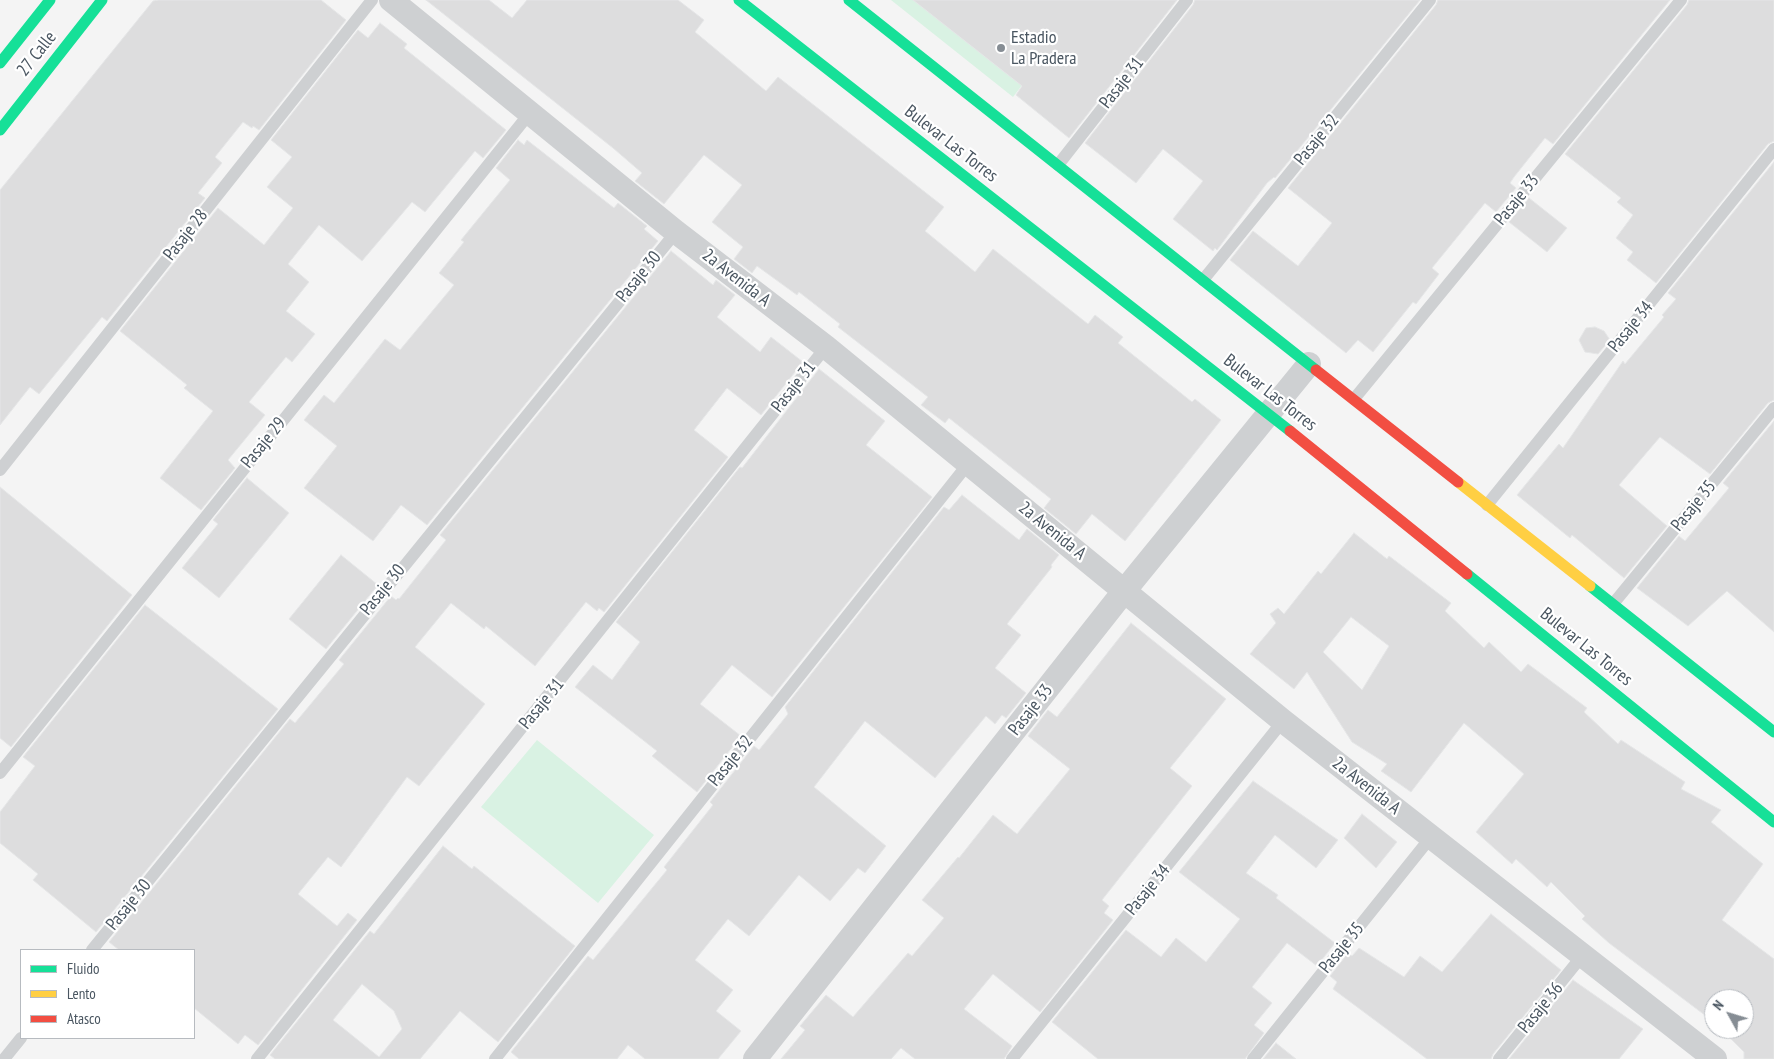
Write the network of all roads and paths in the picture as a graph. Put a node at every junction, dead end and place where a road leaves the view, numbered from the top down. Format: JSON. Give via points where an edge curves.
{"nodes":[{"id":1,"x":50,"y":0,"type":"edge"},
{"id":2,"x":102,"y":0,"type":"edge"},
{"id":3,"x":372,"y":0,"type":"edge"},
{"id":4,"x":391,"y":0,"type":"edge"},
{"id":5,"x":738,"y":0,"type":"edge"},
{"id":6,"x":849,"y":0,"type":"edge"},
{"id":7,"x":1187,"y":0,"type":"edge"},
{"id":8,"x":1430,"y":0,"type":"edge"},
{"id":9,"x":1681,"y":0,"type":"edge"},
{"id":10,"x":0,"y":63,"type":"edge"},
{"id":11,"x":529,"y":114,"type":"junction"},
{"id":12,"x":0,"y":130,"type":"edge"},
{"id":13,"x":1774,"y":149,"type":"edge"},
{"id":14,"x":1058,"y":165,"type":"junction"},
{"id":15,"x":676,"y":232,"type":"junction"},
{"id":16,"x":1203,"y":280,"type":"junction"},
{"id":17,"x":826,"y":348,"type":"junction"},
{"id":18,"x":1309,"y":364,"type":"junction"},
{"id":19,"x":1354,"y":399,"type":"junction"},
{"id":20,"x":1774,"y":408,"type":"edge"},
{"id":21,"x":1269,"y":414,"type":"junction"},
{"id":22,"x":968,"y":464,"type":"junction"},
{"id":23,"x":0,"y":470,"type":"edge"},
{"id":24,"x":1487,"y":505,"type":"junction"},
{"id":25,"x":1126,"y":590,"type":"junction"},
{"id":26,"x":1613,"y":604,"type":"junction"},
{"id":27,"x":1283,"y":721,"type":"junction"},
{"id":28,"x":1772,"y":727,"type":"edge"},
{"id":29,"x":0,"y":773,"type":"edge"},
{"id":30,"x":1774,"y":822,"type":"edge"},
{"id":31,"x":1431,"y":837,"type":"junction"},
{"id":32,"x":93,"y":949,"type":"edge"},
{"id":33,"x":1582,"y":956,"type":"junction"},
{"id":34,"x":20,"y":1039,"type":"edge"},
{"id":35,"x":4,"y":1059,"type":"edge"},
{"id":36,"x":257,"y":1059,"type":"edge"},
{"id":37,"x":495,"y":1059,"type":"edge"},
{"id":38,"x":755,"y":1059,"type":"edge"},
{"id":39,"x":1012,"y":1059,"type":"edge"},
{"id":40,"x":1253,"y":1059,"type":"edge"},
{"id":41,"x":1499,"y":1059,"type":"edge"},
{"id":42,"x":1715,"y":1059,"type":"edge"}],
"edges":[{"from":1,"to":10,"type":"street","name":"27 Calle"},
{"from":2,"to":12,"type":"street","name":"27 Calle"},
{"from":3,"to":23,"type":"lane","name":"Pasaje 28"},
{"from":4,"to":11,"type":"street","name":"2a Avenida A"},
{"from":5,"to":21,"type":"street","name":"Bulevar Las Torres"},
{"from":6,"to":14,"type":"street"},
{"from":7,"to":14,"type":"lane","name":"Pasaje 31"},
{"from":8,"to":16,"type":"lane","name":"Pasaje 32"},
{"from":9,"to":19,"type":"lane","name":"Pasaje 33"},
{"from":11,"to":15,"type":"street","name":"2a Avenida A"},
{"from":11,"to":29,"type":"lane","name":"Pasaje 29"},
{"from":13,"to":24,"type":"lane","name":"Pasaje 34"},
{"from":14,"to":16,"type":"street"},
{"from":15,"to":17,"type":"street","name":"2a Avenida A"},
{"from":15,"to":32,"type":"lane","name":"Pasaje 30"},
{"from":16,"to":18,"type":"street"},
{"from":17,"to":22,"type":"street","name":"2a Avenida A"},
{"from":17,"to":36,"type":"lane","name":"Pasaje 31"},
{"from":18,"to":19,"type":"street"},
{"from":18,"to":21,"type":"street","name":"Pasaje 33"},
{"from":19,"to":24,"type":"street"},
{"from":20,"to":26,"type":"lane","name":"Pasaje 35"},
{"from":21,"to":25,"type":"street","name":"Pasaje 33"},
{"from":21,"to":30,"type":"street","name":"Bulevar Las Torres"},
{"from":22,"to":25,"type":"street","name":"2a Avenida A"},
{"from":22,"to":37,"type":"lane","name":"Pasaje 32"},
{"from":24,"to":26,"type":"street"},
{"from":25,"to":27,"type":"street","name":"2a Avenida A"},
{"from":25,"to":38,"type":"street","name":"Pasaje 33"},
{"from":26,"to":28,"type":"street"},
{"from":27,"to":31,"type":"street","name":"2a Avenida A"},
{"from":27,"to":39,"type":"lane","name":"Pasaje 34"},
{"from":31,"to":33,"type":"street","name":"2a Avenida A"},
{"from":31,"to":40,"type":"lane","name":"Pasaje 35"},
{"from":33,"to":41,"type":"lane","name":"Pasaje 36"},
{"from":33,"to":42,"type":"street","name":"2a Avenida A"},
{"from":34,"to":35,"type":"lane"}]}
